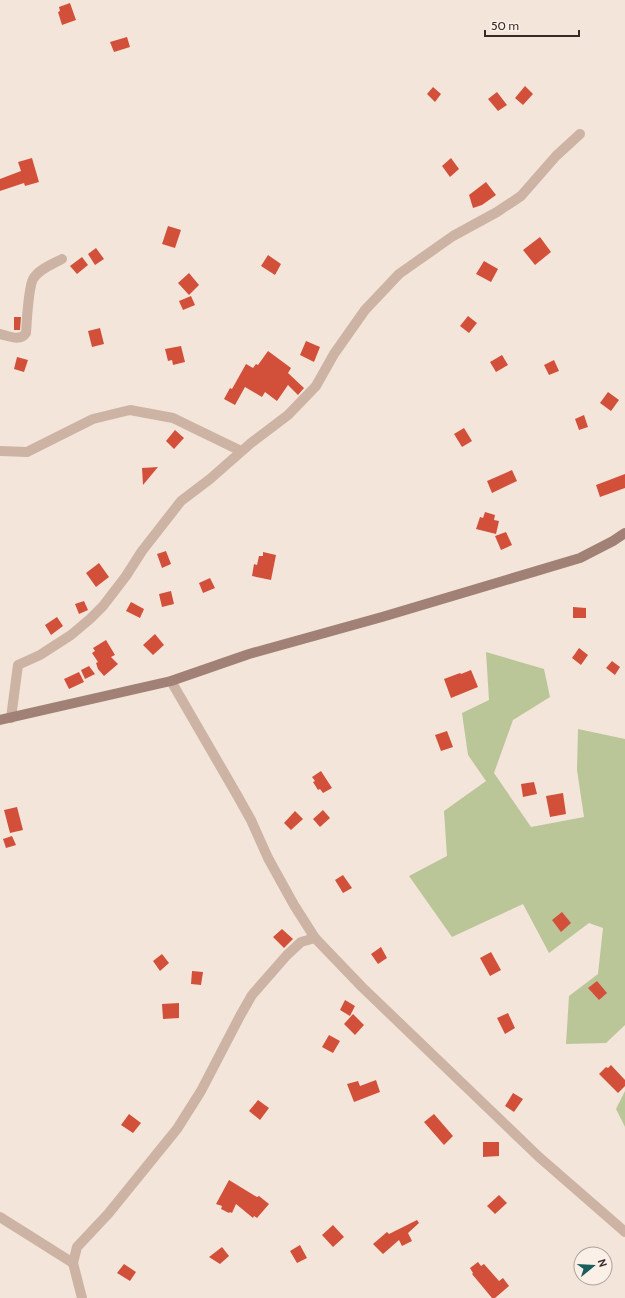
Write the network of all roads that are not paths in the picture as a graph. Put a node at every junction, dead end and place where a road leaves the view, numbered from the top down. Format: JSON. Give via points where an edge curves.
{"nodes":[{"id":1,"x":580,"y":134,"type":"dead end"},
{"id":2,"x":62,"y":259,"type":"dead end"},
{"id":3,"x":0,"y":334,"type":"edge"},
{"id":4,"x":0,"y":451,"type":"edge"},
{"id":5,"x":241,"y":451,"type":"junction"},
{"id":6,"x":625,"y":532,"type":"edge"},
{"id":7,"x":171,"y":681,"type":"junction"},
{"id":8,"x":12,"y":718,"type":"junction"},
{"id":9,"x":0,"y":720,"type":"edge"},
{"id":10,"x":315,"y":938,"type":"junction"},
{"id":11,"x":0,"y":1217,"type":"edge"},
{"id":12,"x":625,"y":1232,"type":"edge"},
{"id":13,"x":73,"y":1262,"type":"junction"},
{"id":14,"x":82,"y":1298,"type":"edge"}],
"edges":[{"from":1,"to":5,"type":"street","via":[[556,156],[522,196],[453,236],[399,274],[365,310],[334,354],[316,386],[288,415]]},
{"from":2,"to":3,"type":"street","via":[[44,269],[33,280],[24,337],[19,339]]},
{"from":4,"to":5,"type":"street","via":[[27,452],[93,419],[130,410],[173,418]]},
{"from":5,"to":8,"type":"street","via":[[182,501],[103,606],[90,619],[40,655],[18,665]]},
{"from":6,"to":7,"type":"street","via":[[580,558],[249,654]]},
{"from":7,"to":8,"type":"street"},
{"from":7,"to":10,"type":"street","via":[[247,813],[294,905]]},
{"from":8,"to":9,"type":"street"},
{"from":10,"to":12,"type":"street","via":[[362,988],[539,1157]]},
{"from":10,"to":13,"type":"street","via":[[301,942],[252,995],[201,1091],[176,1128],[108,1214],[77,1247]]},
{"from":11,"to":13,"type":"street"},
{"from":13,"to":14,"type":"street"}]}
